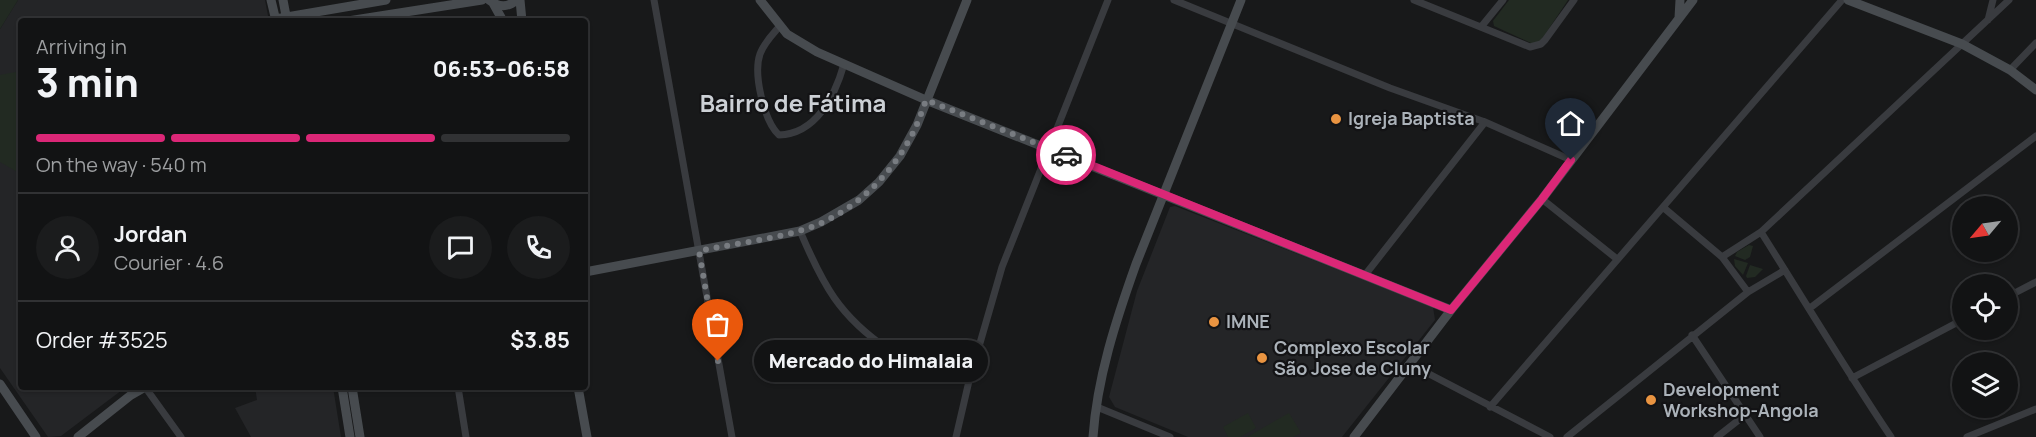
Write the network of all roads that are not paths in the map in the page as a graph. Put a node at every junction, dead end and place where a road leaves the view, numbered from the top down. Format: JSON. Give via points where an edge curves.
{"nodes":[{"id":1,"x":271,"y":0,"type":"edge"},
{"id":2,"x":283,"y":0,"type":"edge"},
{"id":3,"x":386,"y":0,"type":"edge"},
{"id":4,"x":482,"y":0,"type":"edge"},
{"id":5,"x":518,"y":0,"type":"edge"},
{"id":6,"x":654,"y":0,"type":"edge"},
{"id":7,"x":760,"y":0,"type":"edge"},
{"id":8,"x":967,"y":0,"type":"edge"},
{"id":9,"x":1108,"y":0,"type":"edge"},
{"id":10,"x":1174,"y":0,"type":"edge"},
{"id":11,"x":1241,"y":0,"type":"edge"},
{"id":12,"x":1414,"y":0,"type":"edge"},
{"id":13,"x":1503,"y":0,"type":"edge"},
{"id":14,"x":1574,"y":0,"type":"edge"},
{"id":15,"x":1680,"y":0,"type":"edge"},
{"id":16,"x":1693,"y":0,"type":"edge"},
{"id":17,"x":1842,"y":0,"type":"edge"},
{"id":18,"x":1848,"y":0,"type":"edge"},
{"id":19,"x":1993,"y":0,"type":"edge"},
{"id":20,"x":2009,"y":0,"type":"edge"},
{"id":21,"x":491,"y":2,"type":"edge"},
{"id":22,"x":392,"y":17,"type":"edge"},
{"id":23,"x":275,"y":18,"type":"edge"},
{"id":24,"x":286,"y":18,"type":"edge"},
{"id":25,"x":291,"y":18,"type":"edge"},
{"id":26,"x":500,"y":18,"type":"edge"},
{"id":27,"x":521,"y":18,"type":"edge"},
{"id":28,"x":1679,"y":18,"type":"junction"},
{"id":29,"x":1988,"y":20,"type":"junction"},
{"id":30,"x":1231,"y":24,"type":"junction"},
{"id":31,"x":779,"y":27,"type":"junction"},
{"id":32,"x":1481,"y":27,"type":"junction"},
{"id":33,"x":2036,"y":43,"type":"edge"},
{"id":34,"x":1962,"y":44,"type":"junction"},
{"id":35,"x":844,"y":64,"type":"junction"},
{"id":36,"x":2010,"y":70,"type":"junction"},
{"id":37,"x":2036,"y":90,"type":"edge"},
{"id":38,"x":926,"y":100,"type":"junction"},
{"id":39,"x":1485,"y":122,"type":"junction"},
{"id":40,"x":2036,"y":136,"type":"edge"},
{"id":41,"x":1050,"y":149,"type":"junction"},
{"id":42,"x":1571,"y":160,"type":"junction"},
{"id":43,"x":1163,"y":195,"type":"junction"},
{"id":44,"x":1542,"y":199,"type":"junction"},
{"id":45,"x":1664,"y":208,"type":"junction"},
{"id":46,"x":800,"y":231,"type":"junction"},
{"id":47,"x":1761,"y":232,"type":"junction"},
{"id":48,"x":699,"y":251,"type":"junction"},
{"id":49,"x":1722,"y":257,"type":"junction"},
{"id":50,"x":1617,"y":259,"type":"junction"},
{"id":51,"x":1785,"y":270,"type":"junction"},
{"id":52,"x":588,"y":271,"type":"edge"},
{"id":53,"x":1365,"y":275,"type":"junction"},
{"id":54,"x":2036,"y":282,"type":"edge"},
{"id":55,"x":2018,"y":291,"type":"edge"},
{"id":56,"x":1748,"y":292,"type":"junction"},
{"id":57,"x":1810,"y":308,"type":"junction"},
{"id":58,"x":1451,"y":310,"type":"junction"},
{"id":59,"x":1952,"y":325,"type":"edge"},
{"id":60,"x":1692,"y":335,"type":"junction"},
{"id":61,"x":1410,"y":364,"type":"junction"},
{"id":62,"x":1852,"y":378,"type":"junction"},
{"id":63,"x":969,"y":381,"type":"junction"},
{"id":64,"x":0,"y":384,"type":"edge"},
{"id":65,"x":139,"y":390,"type":"edge"},
{"id":66,"x":147,"y":390,"type":"edge"},
{"id":67,"x":342,"y":390,"type":"edge"},
{"id":68,"x":352,"y":390,"type":"edge"},
{"id":69,"x":458,"y":390,"type":"edge"},
{"id":70,"x":579,"y":390,"type":"edge"},
{"id":71,"x":1097,"y":407,"type":"junction"},
{"id":72,"x":1490,"y":407,"type":"junction"},
{"id":73,"x":2036,"y":409,"type":"edge"},
{"id":74,"x":1745,"y":415,"type":"junction"},
{"id":75,"x":1092,"y":435,"type":"edge"},
{"id":76,"x":36,"y":437,"type":"edge"},
{"id":77,"x":78,"y":437,"type":"edge"},
{"id":78,"x":181,"y":437,"type":"edge"},
{"id":79,"x":350,"y":437,"type":"edge"},
{"id":80,"x":360,"y":437,"type":"edge"},
{"id":81,"x":466,"y":437,"type":"edge"},
{"id":82,"x":587,"y":437,"type":"edge"},
{"id":83,"x":732,"y":437,"type":"edge"},
{"id":84,"x":956,"y":437,"type":"edge"},
{"id":85,"x":1170,"y":437,"type":"edge"},
{"id":86,"x":1354,"y":437,"type":"edge"},
{"id":87,"x":1550,"y":437,"type":"edge"},
{"id":88,"x":1567,"y":437,"type":"edge"},
{"id":89,"x":1718,"y":437,"type":"edge"},
{"id":90,"x":1760,"y":437,"type":"edge"},
{"id":91,"x":1891,"y":437,"type":"edge"},
{"id":92,"x":1966,"y":437,"type":"edge"}],
"edges":[{"from":1,"to":23,"type":"street"},
{"from":2,"to":24,"type":"street"},
{"from":3,"to":25,"type":"street"},
{"from":4,"to":22,"type":"street"},
{"from":5,"to":21,"type":"street","via":[[508,6]]},
{"from":5,"to":27,"type":"street"},
{"from":6,"to":48,"type":"street"},
{"from":7,"to":31,"type":"street"},
{"from":8,"to":38,"type":"street"},
{"from":9,"to":41,"type":"street"},
{"from":10,"to":30,"type":"street"},
{"from":11,"to":30,"type":"street"},
{"from":12,"to":32,"type":"street"},
{"from":13,"to":32,"type":"street"},
{"from":14,"to":32,"type":"street","via":[[1545,40],[1535,46],[1523,45]]},
{"from":15,"to":28,"type":"street"},
{"from":16,"to":28,"type":"street"},
{"from":17,"to":45,"type":"street"},
{"from":18,"to":34,"type":"street"},
{"from":19,"to":29,"type":"street"},
{"from":20,"to":29,"type":"street"},
{"from":21,"to":26,"type":"street"},
{"from":28,"to":42,"type":"street"},
{"from":29,"to":34,"type":"street"},
{"from":30,"to":39,"type":"street"},
{"from":30,"to":43,"type":"street"},
{"from":31,"to":35,"type":"street","via":[[802,44]]},
{"from":31,"to":35,"type":"street","via":[[759,55],[759,68],[763,104],[771,127],[779,135],[800,131],[824,109]]},
{"from":33,"to":36,"type":"street"},
{"from":34,"to":36,"type":"street"},
{"from":34,"to":47,"type":"street"},
{"from":35,"to":38,"type":"street"},
{"from":36,"to":37,"type":"street"},
{"from":38,"to":41,"type":"street"},
{"from":38,"to":46,"type":"street","via":[[908,142],[879,182],[847,208]]},
{"from":39,"to":42,"type":"street"},
{"from":39,"to":53,"type":"street"},
{"from":40,"to":57,"type":"street"},
{"from":41,"to":43,"type":"street"},
{"from":41,"to":63,"type":"street","via":[[1002,267]]},
{"from":42,"to":44,"type":"street"},
{"from":43,"to":53,"type":"street"},
{"from":43,"to":71,"type":"street","via":[[1109,345]]},
{"from":44,"to":50,"type":"street"},
{"from":44,"to":58,"type":"street"},
{"from":45,"to":49,"type":"street"},
{"from":45,"to":50,"type":"street"},
{"from":46,"to":48,"type":"street"},
{"from":46,"to":63,"type":"street","via":[[816,268],[854,323],[904,361],[932,374]]},
{"from":47,"to":49,"type":"street"},
{"from":47,"to":51,"type":"street"},
{"from":48,"to":52,"type":"street"},
{"from":48,"to":83,"type":"street"},
{"from":49,"to":56,"type":"street"},
{"from":50,"to":72,"type":"street"},
{"from":51,"to":56,"type":"street"},
{"from":51,"to":57,"type":"street"},
{"from":53,"to":58,"type":"street"},
{"from":54,"to":55,"type":"street"},
{"from":56,"to":60,"type":"street"},
{"from":57,"to":62,"type":"street"},
{"from":58,"to":61,"type":"street"},
{"from":59,"to":62,"type":"street"},
{"from":60,"to":74,"type":"street"},
{"from":60,"to":88,"type":"street"},
{"from":61,"to":72,"type":"street"},
{"from":61,"to":86,"type":"street"},
{"from":62,"to":91,"type":"street"},
{"from":63,"to":84,"type":"street"},
{"from":64,"to":76,"type":"street"},
{"from":65,"to":77,"type":"street"},
{"from":66,"to":78,"type":"street"},
{"from":67,"to":79,"type":"street"},
{"from":68,"to":80,"type":"street"},
{"from":69,"to":81,"type":"street"},
{"from":70,"to":82,"type":"street"},
{"from":71,"to":75,"type":"street"},
{"from":71,"to":85,"type":"street"},
{"from":72,"to":87,"type":"street"},
{"from":73,"to":92,"type":"street"},
{"from":74,"to":89,"type":"street"},
{"from":74,"to":90,"type":"street"}]}
